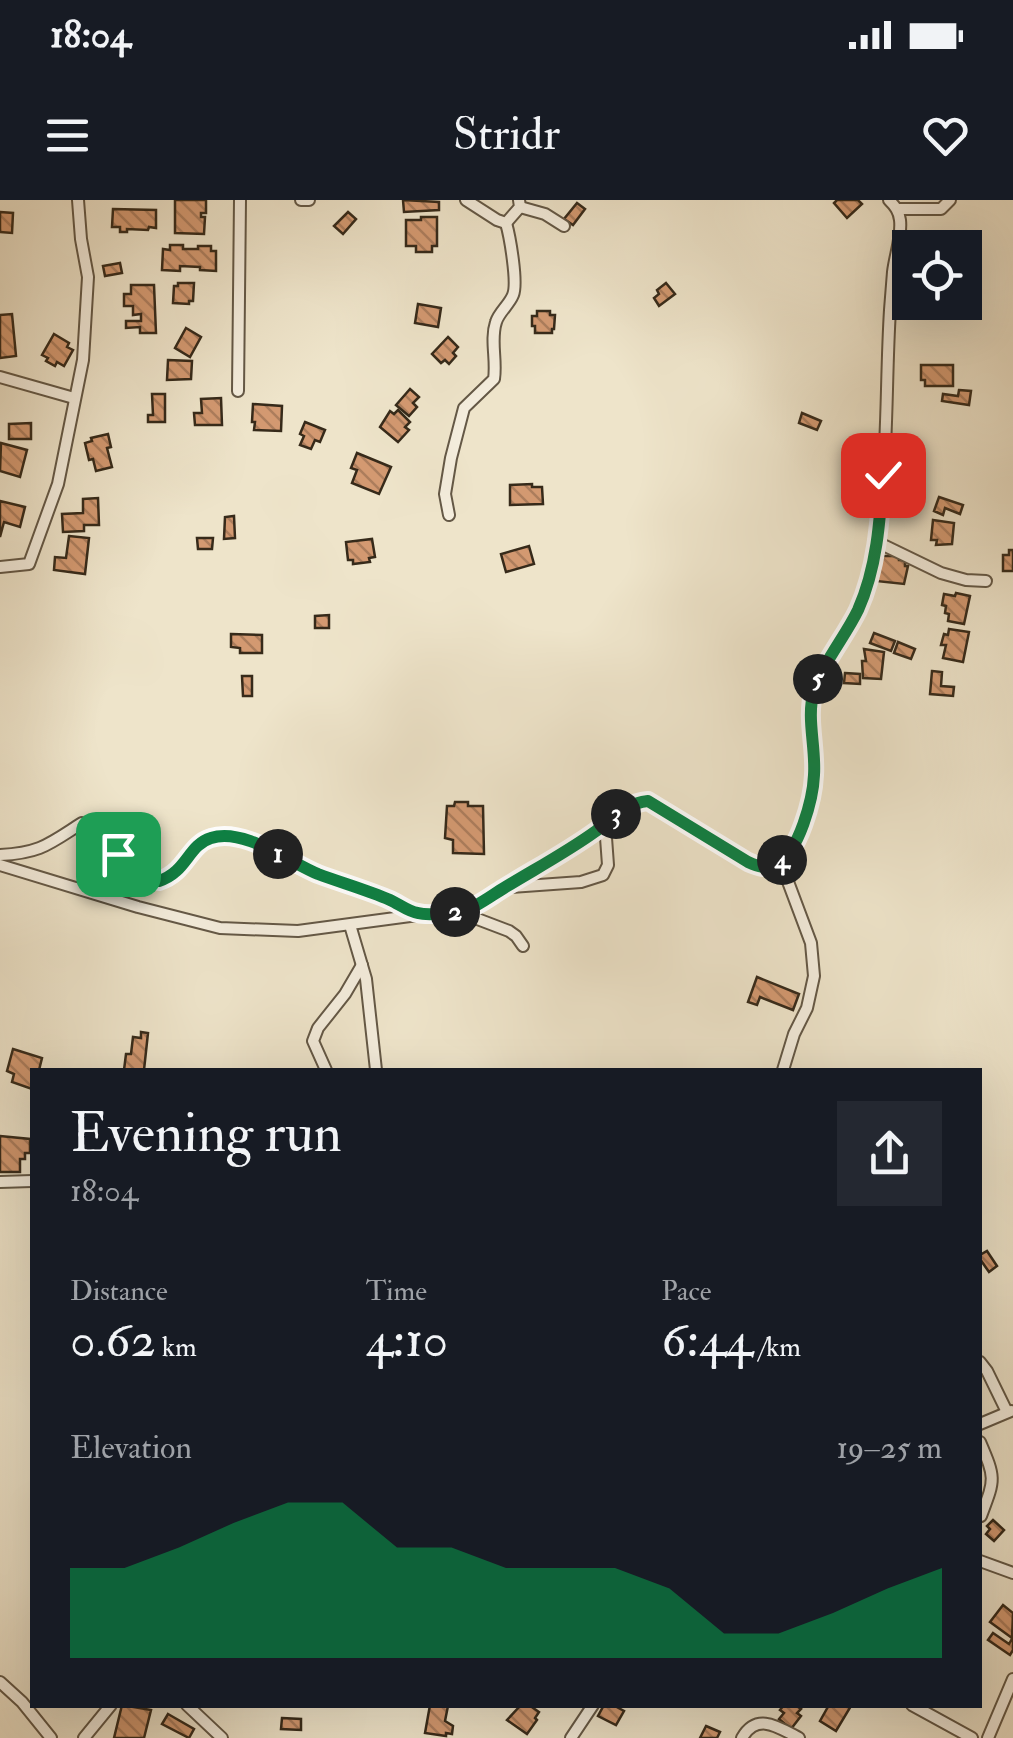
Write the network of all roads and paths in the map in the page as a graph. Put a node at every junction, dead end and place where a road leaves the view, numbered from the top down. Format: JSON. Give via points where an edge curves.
{"nodes":[{"id":1,"x":78,"y":200,"type":"edge"},
{"id":2,"x":240,"y":200,"type":"edge"},
{"id":3,"x":301,"y":200,"type":"edge"},
{"id":4,"x":309,"y":200,"type":"edge"},
{"id":5,"x":466,"y":200,"type":"edge"},
{"id":6,"x":950,"y":200,"type":"edge"},
{"id":7,"x":520,"y":204,"type":"edge"},
{"id":8,"x":893,"y":204,"type":"edge"},
{"id":9,"x":506,"y":223,"type":"junction"},
{"id":10,"x":564,"y":226,"type":"dead end"},
{"id":11,"x":0,"y":377,"type":"edge"},
{"id":12,"x":238,"y":391,"type":"dead end"},
{"id":13,"x":74,"y":398,"type":"junction"},
{"id":14,"x":449,"y":515,"type":"dead end"},
{"id":15,"x":877,"y":542,"type":"junction"},
{"id":16,"x":0,"y":567,"type":"edge"},
{"id":17,"x":986,"y":582,"type":"dead end"},
{"id":18,"x":605,"y":824,"type":"junction"},
{"id":19,"x":0,"y":854,"type":"edge"},
{"id":20,"x":780,"y":862,"type":"junction"},
{"id":21,"x":0,"y":865,"type":"edge"},
{"id":22,"x":505,"y":888,"type":"junction"},
{"id":23,"x":458,"y":911,"type":"junction"},
{"id":24,"x":420,"y":914,"type":"junction"},
{"id":25,"x":350,"y":925,"type":"junction"},
{"id":26,"x":523,"y":946,"type":"dead end"},
{"id":27,"x":362,"y":965,"type":"junction"},
{"id":28,"x":325,"y":1068,"type":"edge"},
{"id":29,"x":376,"y":1068,"type":"edge"},
{"id":30,"x":785,"y":1068,"type":"edge"},
{"id":31,"x":30,"y":1181,"type":"edge"},
{"id":32,"x":0,"y":1182,"type":"edge"},
{"id":33,"x":982,"y":1365,"type":"edge"},
{"id":34,"x":1010,"y":1411,"type":"edge"},
{"id":35,"x":982,"y":1423,"type":"edge"},
{"id":36,"x":982,"y":1446,"type":"edge"},
{"id":37,"x":982,"y":1513,"type":"edge"},
{"id":38,"x":982,"y":1562,"type":"edge"},
{"id":39,"x":1013,"y":1573,"type":"edge"},
{"id":40,"x":1013,"y":1679,"type":"edge"},
{"id":41,"x":0,"y":1682,"type":"edge"},
{"id":42,"x":28,"y":1701,"type":"edge"},
{"id":43,"x":32,"y":1708,"type":"edge"},
{"id":44,"x":109,"y":1708,"type":"edge"},
{"id":45,"x":190,"y":1708,"type":"edge"},
{"id":46,"x":591,"y":1708,"type":"edge"},
{"id":47,"x":917,"y":1708,"type":"edge"},
{"id":48,"x":51,"y":1738,"type":"edge"},
{"id":49,"x":84,"y":1738,"type":"edge"},
{"id":50,"x":222,"y":1738,"type":"edge"},
{"id":51,"x":571,"y":1738,"type":"edge"},
{"id":52,"x":742,"y":1738,"type":"edge"},
{"id":53,"x":799,"y":1738,"type":"edge"},
{"id":54,"x":972,"y":1738,"type":"edge"},
{"id":55,"x":988,"y":1738,"type":"edge"}],
"edges":[{"from":1,"to":13,"type":"street","via":[[88,277],[84,360]]},
{"from":2,"to":12,"type":"street"},
{"from":3,"to":4,"type":"street"},
{"from":5,"to":9,"type":"street"},
{"from":6,"to":8,"type":"street","via":[[941,209]]},
{"from":7,"to":9,"type":"street"},
{"from":7,"to":10,"type":"street"},
{"from":8,"to":15,"type":"street","via":[[900,233]]},
{"from":9,"to":14,"type":"street","via":[[515,292],[496,324],[494,379],[464,408],[446,494]]},
{"from":11,"to":13,"type":"street"},
{"from":13,"to":16,"type":"street","via":[[58,484],[29,564]]},
{"from":15,"to":17,"type":"street","via":[[940,573]]},
{"from":15,"to":20,"type":"street","via":[[857,611],[813,694],[811,798],[796,842]]},
{"from":18,"to":20,"type":"street","via":[[622,809],[648,801],[748,862],[766,868]]},
{"from":18,"to":22,"type":"street"},
{"from":18,"to":22,"type":"street","via":[[603,875]]},
{"from":19,"to":24,"type":"street","via":[[40,850],[82,823],[159,881],[179,870],[204,841],[228,836]]},
{"from":20,"to":30,"type":"street","via":[[811,943],[814,976]]},
{"from":21,"to":25,"type":"street","via":[[220,928]]},
{"from":22,"to":23,"type":"street"},
{"from":23,"to":24,"type":"street"},
{"from":23,"to":26,"type":"street","via":[[509,931]]},
{"from":24,"to":25,"type":"street"},
{"from":25,"to":27,"type":"street"},
{"from":27,"to":28,"type":"street","via":[[318,1028],[313,1042]]},
{"from":27,"to":29,"type":"street"},
{"from":31,"to":32,"type":"street"},
{"from":33,"to":34,"type":"street"},
{"from":34,"to":35,"type":"street"},
{"from":36,"to":37,"type":"street","via":[[994,1483]]},
{"from":38,"to":39,"type":"street"},
{"from":40,"to":55,"type":"street"},
{"from":41,"to":42,"type":"street"},
{"from":43,"to":48,"type":"street"},
{"from":44,"to":49,"type":"street"},
{"from":45,"to":50,"type":"street"},
{"from":46,"to":51,"type":"street"},
{"from":47,"to":54,"type":"street"},
{"from":52,"to":53,"type":"street","via":[[758,1722]]}]}
